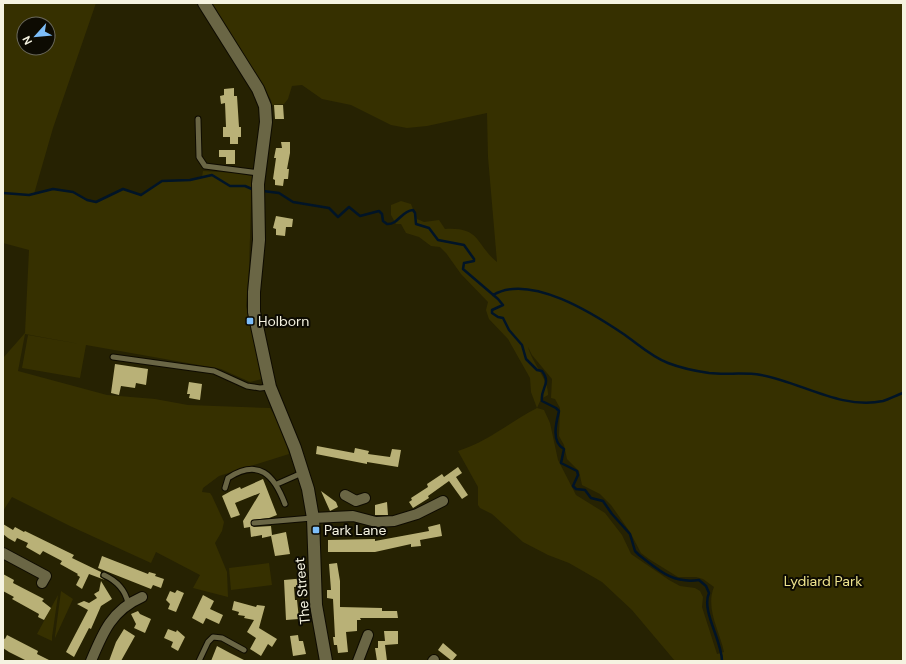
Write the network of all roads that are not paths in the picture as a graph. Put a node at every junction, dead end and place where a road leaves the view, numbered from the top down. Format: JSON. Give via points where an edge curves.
{"nodes":[{"id":1,"x":204,"y":3,"type":"edge"},
{"id":2,"x":198,"y":119,"type":"dead end"},
{"id":3,"x":259,"y":173,"type":"junction"},
{"id":4,"x":113,"y":357,"type":"dead end"},
{"id":5,"x":270,"y":386,"type":"junction"},
{"id":6,"x":303,"y":472,"type":"junction"},
{"id":7,"x":277,"y":484,"type":"junction"},
{"id":8,"x":225,"y":488,"type":"dead end"},
{"id":9,"x":345,"y":495,"type":"dead end"},
{"id":10,"x":444,"y":501,"type":"dead end"},
{"id":11,"x":285,"y":504,"type":"dead end"},
{"id":12,"x":353,"y":516,"type":"junction"},
{"id":13,"x":313,"y":518,"type":"junction"},
{"id":14,"x":254,"y":523,"type":"dead end"},
{"id":15,"x":3,"y":553,"type":"edge"},
{"id":16,"x":104,"y":575,"type":"dead end"},
{"id":17,"x":46,"y":576,"type":"dead end"},
{"id":18,"x":142,"y":597,"type":"dead end"},
{"id":19,"x":128,"y":603,"type":"junction"},
{"id":20,"x":368,"y":635,"type":"dead end"},
{"id":21,"x":244,"y":650,"type":"dead end"},
{"id":22,"x":91,"y":661,"type":"edge"},
{"id":23,"x":199,"y":661,"type":"edge"},
{"id":24,"x":326,"y":661,"type":"edge"},
{"id":25,"x":358,"y":661,"type":"edge"}],
"edges":[{"from":1,"to":3,"type":"street","via":[[262,99],[266,122]]},
{"from":2,"to":3,"type":"lane","via":[[199,157],[204,166]]},
{"from":3,"to":5,"type":"street","via":[[259,240],[254,312]]},
{"from":4,"to":5,"type":"lane","via":[[214,372],[247,386]]},
{"from":5,"to":6,"type":"street"},
{"from":6,"to":7,"type":"lane"},
{"from":6,"to":13,"type":"street"},
{"from":7,"to":8,"type":"lane","via":[[261,471],[250,470],[228,478]]},
{"from":7,"to":11,"type":"lane"},
{"from":9,"to":12,"type":"street","via":[[361,500]]},
{"from":10,"to":12,"type":"street","via":[[417,514],[394,521],[376,522]]},
{"from":12,"to":13,"type":"street"},
{"from":13,"to":14,"type":"lane"},
{"from":13,"to":24,"type":"street","name":"The Street","via":[[316,605]]},
{"from":15,"to":17,"type":"street"},
{"from":16,"to":19,"type":"lane","via":[[117,581]]},
{"from":18,"to":19,"type":"street"},
{"from":19,"to":22,"type":"street","via":[[112,619],[100,638]]},
{"from":20,"to":25,"type":"street"},
{"from":21,"to":23,"type":"lane","via":[[222,638],[213,637]]}]}
